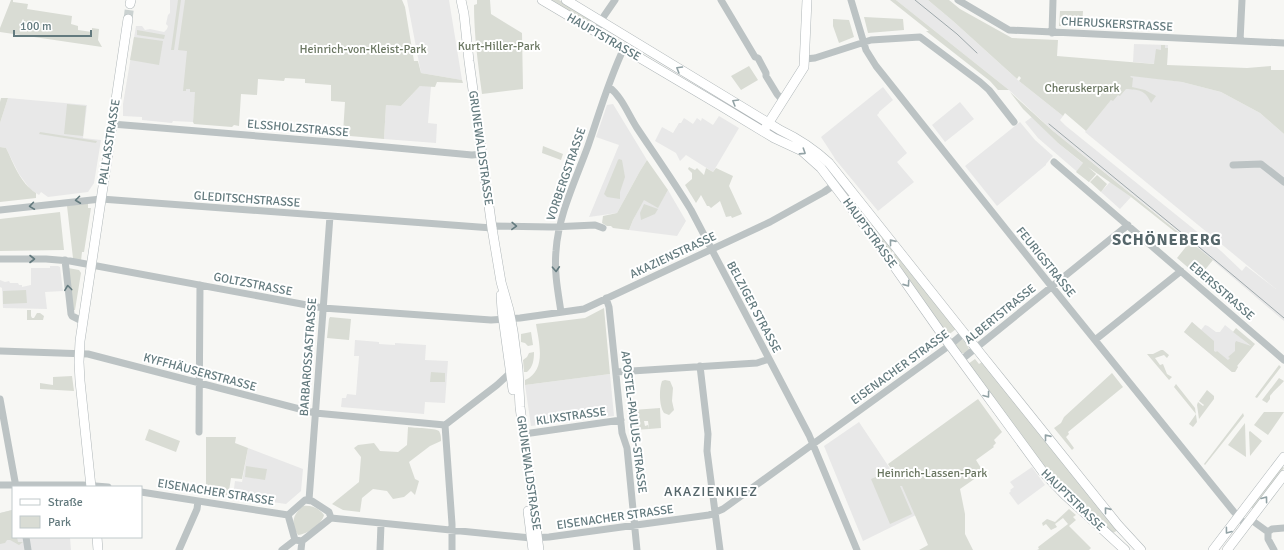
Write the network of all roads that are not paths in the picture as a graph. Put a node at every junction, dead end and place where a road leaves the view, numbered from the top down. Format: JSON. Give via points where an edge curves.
{"nodes":[{"id":1,"x":461,"y":0,"type":"edge"},
{"id":2,"x":466,"y":0,"type":"edge"},
{"id":3,"x":542,"y":0,"type":"edge"},
{"id":4,"x":566,"y":0,"type":"edge"},
{"id":5,"x":615,"y":0,"type":"edge"},
{"id":6,"x":721,"y":0,"type":"edge"},
{"id":7,"x":807,"y":0,"type":"edge"},
{"id":8,"x":851,"y":0,"type":"edge"},
{"id":9,"x":958,"y":0,"type":"edge"},
{"id":10,"x":1053,"y":0,"type":"edge"},
{"id":11,"x":1242,"y":0,"type":"edge"},
{"id":12,"x":464,"y":14,"type":"junction"},
{"id":13,"x":128,"y":19,"type":"tunnel mouth"},
{"id":14,"x":601,"y":21,"type":"junction"},
{"id":15,"x":596,"y":32,"type":"junction"},
{"id":16,"x":1052,"y":32,"type":"junction"},
{"id":17,"x":1240,"y":41,"type":"junction"},
{"id":18,"x":864,"y":42,"type":"junction"},
{"id":19,"x":1284,"y":43,"type":"edge"},
{"id":20,"x":624,"y":48,"type":"junction"},
{"id":21,"x":805,"y":59,"type":"junction"},
{"id":22,"x":609,"y":87,"type":"junction"},
{"id":23,"x":786,"y":97,"type":"junction"},
{"id":24,"x":1014,"y":122,"type":"dead end"},
{"id":25,"x":769,"y":123,"type":"junction"},
{"id":26,"x":112,"y":124,"type":"junction"},
{"id":27,"x":763,"y":132,"type":"junction"},
{"id":28,"x":482,"y":154,"type":"junction"},
{"id":29,"x":1054,"y":162,"type":"dead end"},
{"id":30,"x":1233,"y":165,"type":"dead end"},
{"id":31,"x":838,"y":182,"type":"junction"},
{"id":32,"x":1284,"y":182,"type":"edge"},
{"id":33,"x":101,"y":198,"type":"junction"},
{"id":34,"x":0,"y":210,"type":"edge"},
{"id":35,"x":330,"y":216,"type":"junction"},
{"id":36,"x":1128,"y":225,"type":"junction"},
{"id":37,"x":560,"y":226,"type":"junction"},
{"id":38,"x":492,"y":227,"type":"junction"},
{"id":39,"x":603,"y":228,"type":"dead end"},
{"id":40,"x":711,"y":249,"type":"junction"},
{"id":41,"x":0,"y":259,"type":"edge"},
{"id":42,"x":65,"y":260,"type":"junction"},
{"id":43,"x":90,"y":265,"type":"junction"},
{"id":44,"x":1181,"y":271,"type":"junction"},
{"id":45,"x":200,"y":285,"type":"junction"},
{"id":46,"x":1052,"y":287,"type":"junction"},
{"id":47,"x":606,"y":298,"type":"junction"},
{"id":48,"x":323,"y":308,"type":"junction"},
{"id":49,"x":561,"y":312,"type":"junction"},
{"id":50,"x":507,"y":319,"type":"junction"},
{"id":51,"x":82,"y":321,"type":"junction"},
{"id":52,"x":964,"y":334,"type":"junction"},
{"id":53,"x":1095,"y":340,"type":"junction"},
{"id":54,"x":950,"y":345,"type":"junction"},
{"id":55,"x":976,"y":348,"type":"junction"},
{"id":56,"x":512,"y":350,"type":"junction"},
{"id":57,"x":0,"y":351,"type":"edge"},
{"id":58,"x":79,"y":353,"type":"junction"},
{"id":59,"x":768,"y":359,"type":"junction"},
{"id":60,"x":961,"y":360,"type":"junction"},
{"id":61,"x":1284,"y":360,"type":"edge"},
{"id":62,"x":700,"y":366,"type":"junction"},
{"id":63,"x":511,"y":372,"type":"junction"},
{"id":64,"x":616,"y":372,"type":"junction"},
{"id":65,"x":200,"y":383,"type":"junction"},
{"id":66,"x":497,"y":385,"type":"junction"},
{"id":67,"x":514,"y":391,"type":"junction"},
{"id":68,"x":0,"y":399,"type":"edge"},
{"id":69,"x":315,"y":413,"type":"junction"},
{"id":70,"x":621,"y":420,"type":"junction"},
{"id":71,"x":445,"y":425,"type":"junction"},
{"id":72,"x":199,"y":432,"type":"dead end"},
{"id":73,"x":524,"y":434,"type":"junction"},
{"id":74,"x":813,"y":444,"type":"junction"},
{"id":75,"x":1284,"y":457,"type":"edge"},
{"id":76,"x":1284,"y":475,"type":"edge"},
{"id":77,"x":0,"y":485,"type":"edge"},
{"id":78,"x":16,"y":486,"type":"edge"},
{"id":79,"x":91,"y":486,"type":"edge"},
{"id":80,"x":142,"y":492,"type":"edge"},
{"id":81,"x":309,"y":500,"type":"junction"},
{"id":82,"x":198,"y":501,"type":"junction"},
{"id":83,"x":715,"y":513,"type":"junction"},
{"id":84,"x":288,"y":515,"type":"junction"},
{"id":85,"x":1238,"y":517,"type":"junction"},
{"id":86,"x":331,"y":518,"type":"junction"},
{"id":87,"x":1248,"y":522,"type":"junction"},
{"id":88,"x":381,"y":524,"type":"junction"},
{"id":89,"x":635,"y":525,"type":"junction"},
{"id":90,"x":1118,"y":525,"type":"junction"},
{"id":91,"x":1284,"y":528,"type":"edge"},
{"id":92,"x":452,"y":531,"type":"junction"},
{"id":93,"x":1268,"y":532,"type":"junction"},
{"id":94,"x":1108,"y":534,"type":"junction"},
{"id":95,"x":1126,"y":534,"type":"junction"},
{"id":96,"x":26,"y":538,"type":"edge"},
{"id":97,"x":97,"y":538,"type":"edge"},
{"id":98,"x":534,"y":538,"type":"junction"},
{"id":99,"x":299,"y":541,"type":"junction"},
{"id":100,"x":1122,"y":547,"type":"edge"},
{"id":101,"x":28,"y":550,"type":"edge"},
{"id":102,"x":98,"y":550,"type":"edge"},
{"id":103,"x":179,"y":550,"type":"edge"},
{"id":104,"x":282,"y":550,"type":"edge"},
{"id":105,"x":301,"y":550,"type":"edge"},
{"id":106,"x":380,"y":550,"type":"edge"},
{"id":107,"x":452,"y":550,"type":"edge"},
{"id":108,"x":533,"y":550,"type":"edge"},
{"id":109,"x":539,"y":550,"type":"edge"},
{"id":110,"x":637,"y":550,"type":"edge"},
{"id":111,"x":720,"y":550,"type":"edge"},
{"id":112,"x":857,"y":550,"type":"edge"},
{"id":113,"x":1141,"y":550,"type":"edge"},
{"id":114,"x":1213,"y":550,"type":"edge"},
{"id":115,"x":1227,"y":550,"type":"edge"},
{"id":116,"x":1274,"y":550,"type":"edge"}],
"edges":[{"from":1,"to":12,"type":"main road","name":"GRUNEWALDSTRASSE"},
{"from":2,"to":12,"type":"main road","name":"GRUNEWALDSTRASSE"},
{"from":3,"to":15,"type":"main road","name":"HAUPTSTRASSE"},
{"from":4,"to":14,"type":"main road","name":"HAUPTSTRASSE"},
{"from":5,"to":14,"type":"street"},
{"from":6,"to":23,"type":"street","via":[[758,58],[776,94]]},
{"from":7,"to":21,"type":"main road"},
{"from":8,"to":18,"type":"street","name":"FEURIGSTRASSE"},
{"from":9,"to":16,"type":"street","name":"CHERUSKERSTRASSE","via":[[1009,30]]},
{"from":10,"to":16,"type":"street"},
{"from":11,"to":17,"type":"street"},
{"from":12,"to":28,"type":"main road","name":"GRUNEWALDSTRASSE"},
{"from":13,"to":26,"type":"main road","name":"PALLASSTRASSE"},
{"from":14,"to":15,"type":"street"},
{"from":25,"to":14,"type":"main road","name":"HAUPTSTRASSE","one_way":true},
{"from":15,"to":20,"type":"main road","name":"HAUPTSTRASSE"},
{"from":16,"to":17,"type":"street","name":"CHERUSKERSTRASSE"},
{"from":17,"to":19,"type":"street","name":"CHERUSKERSTRASSE"},
{"from":18,"to":21,"type":"street"},
{"from":18,"to":24,"type":"street","via":[[920,37],[989,90]]},
{"from":18,"to":46,"type":"street","name":"FEURIGSTRASSE","via":[[876,66]]},
{"from":20,"to":22,"type":"street","name":"VORBERGSTRASSE"},
{"from":20,"to":27,"type":"main road","name":"HAUPTSTRASSE"},
{"from":21,"to":23,"type":"main road","via":[[803,70]]},
{"from":22,"to":37,"type":"street","name":"VORBERGSTRASSE"},
{"from":22,"to":40,"type":"street","name":"BELZIGER STRASSE","via":[[676,185]]},
{"from":23,"to":25,"type":"main road"},
{"from":25,"to":27,"type":"main road"},
{"from":25,"to":31,"type":"main road","name":"HAUPTSTRASSE","via":[[815,150],[829,163]]},
{"from":26,"to":28,"type":"street","name":"ELSSHOLZSTRASSE"},
{"from":26,"to":33,"type":"main road","name":"PALLASSTRASSE"},
{"from":27,"to":31,"type":"main road","name":"HAUPTSTRASSE","one_way":true,"via":[[810,157]]},
{"from":28,"to":38,"type":"main road","name":"GRUNEWALDSTRASSE"},
{"from":29,"to":36,"type":"street","name":"EBERSSTRASSE"},
{"from":30,"to":32,"type":"street","via":[[1261,164]]},
{"from":31,"to":40,"type":"street","name":"AKAZIENSTRASSE","via":[[770,222]]},
{"from":52,"to":31,"type":"main road","name":"HAUPTSTRASSE","one_way":true},
{"from":31,"to":54,"type":"main road","name":"HAUPTSTRASSE","one_way":true},
{"from":33,"to":34,"type":"street","name":"GLEDITSCHSTRASSE","one_way":true},
{"from":33,"to":35,"type":"street","name":"GLEDITSCHSTRASSE"},
{"from":33,"to":43,"type":"main road","name":"PALLASSTRASSE"},
{"from":35,"to":38,"type":"street","name":"GLEDITSCHSTRASSE"},
{"from":35,"to":48,"type":"street","name":"BARBAROSSASTRASSE"},
{"from":36,"to":44,"type":"street","name":"EBERSSTRASSE"},
{"from":36,"to":46,"type":"street","name":"ALBERTSTRASSE"},
{"from":38,"to":37,"type":"street","name":"GLEDITSCHSTRASSE","one_way":true},
{"from":37,"to":39,"type":"street","name":"GLEDITSCHSTRASSE","via":[[595,225]]},
{"from":37,"to":49,"type":"street","name":"VORBERGSTRASSE","one_way":true,"via":[[555,260]]},
{"from":38,"to":50,"type":"main road","name":"GRUNEWALDSTRASSE"},
{"from":40,"to":47,"type":"street","name":"AKAZIENSTRASSE"},
{"from":40,"to":59,"type":"street","name":"BELZIGER STRASSE"},
{"from":41,"to":42,"type":"street","name":"GOLTZSTRASSE","one_way":true},
{"from":42,"to":43,"type":"street","name":"GOLTZSTRASSE"},
{"from":51,"to":42,"type":"street","one_way":true,"via":[[71,314]]},
{"from":43,"to":45,"type":"street","name":"GOLTZSTRASSE"},
{"from":43,"to":51,"type":"main road","name":"PALLASSTRASSE"},
{"from":44,"to":53,"type":"street"},
{"from":44,"to":61,"type":"street","name":"EBERSSTRASSE"},
{"from":45,"to":48,"type":"street","name":"GOLTZSTRASSE"},
{"from":45,"to":65,"type":"street"},
{"from":46,"to":53,"type":"street","name":"FEURIGSTRASSE"},
{"from":46,"to":55,"type":"street","name":"ALBERTSTRASSE"},
{"from":47,"to":49,"type":"street","name":"AKAZIENSTRASSE","via":[[584,309]]},
{"from":47,"to":64,"type":"street","name":"APOSTEL-PAULUS-STRASSE"},
{"from":48,"to":50,"type":"street","name":"GOLTZSTRASSE"},
{"from":48,"to":69,"type":"street","name":"BARBAROSSASTRASSE"},
{"from":49,"to":50,"type":"street","name":"AKAZIENSTRASSE"},
{"from":50,"to":56,"type":"main road","name":"GRUNEWALDSTRASSE"},
{"from":51,"to":58,"type":"main road","name":"PALLASSTRASSE"},
{"from":52,"to":54,"type":"street","name":"EISENACHER STRASSE"},
{"from":52,"to":55,"type":"main road","name":"HAUPTSTRASSE"},
{"from":53,"to":85,"type":"street","name":"FEURIGSTRASSE"},
{"from":54,"to":60,"type":"main road","name":"HAUPTSTRASSE"},
{"from":54,"to":74,"type":"street","name":"EISENACHER STRASSE"},
{"from":55,"to":60,"type":"street","name":"ALBERTSTRASSE"},
{"from":90,"to":55,"type":"main road","name":"HAUPTSTRASSE","one_way":true},
{"from":56,"to":63,"type":"main road","name":"GRUNEWALDSTRASSE"},
{"from":56,"to":73,"type":"main road","name":"GRUNEWALDSTRASSE"},
{"from":57,"to":58,"type":"street","name":"KYFFHÄUSERSTRASSE"},
{"from":58,"to":65,"type":"street","name":"KYFFHÄUSERSTRASSE"},
{"from":58,"to":79,"type":"main road","name":"PALLASSTRASSE"},
{"from":59,"to":62,"type":"street","via":[[758,363]]},
{"from":59,"to":74,"type":"street","name":"BELZIGER STRASSE"},
{"from":60,"to":94,"type":"main road","name":"HAUPTSTRASSE","one_way":true,"via":[[1044,472]]},
{"from":62,"to":64,"type":"street"},
{"from":62,"to":83,"type":"street"},
{"from":63,"to":66,"type":"street"},
{"from":63,"to":67,"type":"main road","name":"GRUNEWALDSTRASSE"},
{"from":64,"to":70,"type":"street","name":"APOSTEL-PAULUS-STRASSE"},
{"from":65,"to":69,"type":"street","name":"KYFFHÄUSERSTRASSE"},
{"from":65,"to":72,"type":"street"},
{"from":66,"to":67,"type":"street","via":[[507,386]]},
{"from":66,"to":71,"type":"street"},
{"from":67,"to":98,"type":"main road","name":"GRUNEWALDSTRASSE"},
{"from":68,"to":78,"type":"street"},
{"from":69,"to":71,"type":"street","name":"KYFFHÄUSERSTRASSE"},
{"from":69,"to":81,"type":"street","name":"BARBAROSSASTRASSE"},
{"from":70,"to":73,"type":"street","name":"KLIXSTRASSE"},
{"from":70,"to":89,"type":"street","name":"APOSTEL-PAULUS-STRASSE","via":[[627,448]]},
{"from":71,"to":92,"type":"street"},
{"from":73,"to":98,"type":"main road","name":"GRUNEWALDSTRASSE"},
{"from":74,"to":83,"type":"street","name":"EISENACHER STRASSE"},
{"from":74,"to":112,"type":"street","name":"BELZIGER STRASSE"},
{"from":75,"to":85,"type":"main road"},
{"from":87,"to":76,"type":"main road","one_way":true},
{"from":77,"to":78,"type":"street"},
{"from":78,"to":79,"type":"street"},
{"from":80,"to":82,"type":"street","name":"EISENACHER STRASSE"},
{"from":81,"to":84,"type":"street","via":[[305,500]]},
{"from":81,"to":86,"type":"street","via":[[329,512]]},
{"from":82,"to":84,"type":"street","name":"EISENACHER STRASSE"},
{"from":82,"to":103,"type":"street"},
{"from":83,"to":89,"type":"street","name":"EISENACHER STRASSE"},
{"from":83,"to":111,"type":"street"},
{"from":84,"to":99,"type":"street"},
{"from":85,"to":87,"type":"street","name":"FEURIGSTRASSE"},
{"from":85,"to":114,"type":"main road","one_way":true},
{"from":86,"to":88,"type":"street","name":"EISENACHER STRASSE"},
{"from":86,"to":99,"type":"street"},
{"from":87,"to":93,"type":"street","name":"FEURIGSTRASSE"},
{"from":87,"to":115,"type":"main road"},
{"from":88,"to":92,"type":"street","name":"EISENACHER STRASSE"},
{"from":88,"to":106,"type":"street"},
{"from":89,"to":98,"type":"street","name":"EISENACHER STRASSE"},
{"from":89,"to":110,"type":"street","name":"APOSTEL-PAULUS-STRASSE"},
{"from":90,"to":94,"type":"main road","via":[[1119,530],[1115,535]]},
{"from":90,"to":95,"type":"main road","name":"HAUPTSTRASSE"},
{"from":91,"to":93,"type":"street"},
{"from":92,"to":98,"type":"street","name":"EISENACHER STRASSE"},
{"from":92,"to":107,"type":"street"},
{"from":93,"to":116,"type":"street","via":[[1268,539]]},
{"from":94,"to":100,"type":"main road","name":"HAUPTSTRASSE"},
{"from":95,"to":100,"type":"main road","via":[[1118,537]]},
{"from":95,"to":113,"type":"main road","name":"HAUPTSTRASSE"},
{"from":96,"to":101,"type":"street"},
{"from":97,"to":102,"type":"main road"},
{"from":98,"to":108,"type":"main road","name":"GRUNEWALDSTRASSE"},
{"from":98,"to":109,"type":"main road","name":"GRUNEWALDSTRASSE"},
{"from":99,"to":104,"type":"street"},
{"from":99,"to":105,"type":"street"}]}
